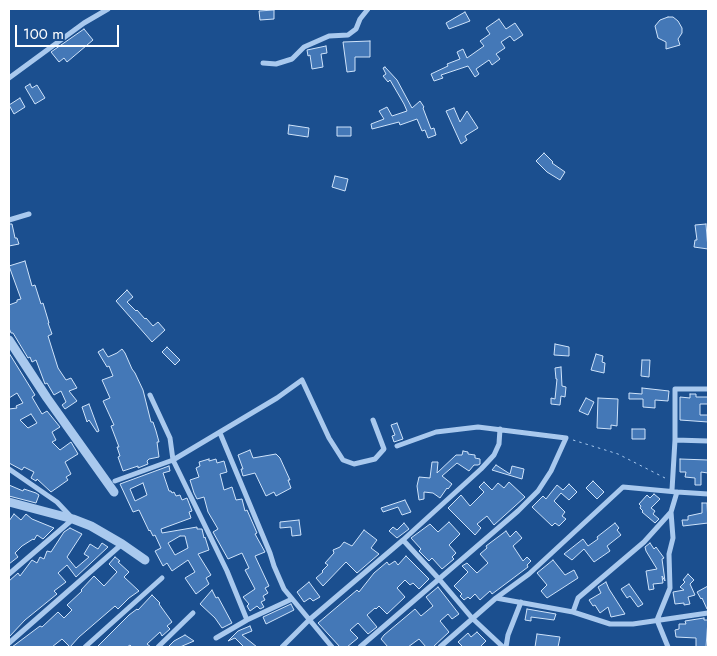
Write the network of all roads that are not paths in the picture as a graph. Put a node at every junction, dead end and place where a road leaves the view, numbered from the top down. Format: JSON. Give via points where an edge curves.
{"nodes":[{"id":1,"x":108,"y":9,"type":"edge"},
{"id":2,"x":368,"y":9,"type":"edge"},
{"id":3,"x":263,"y":62,"type":"dead end"},
{"id":4,"x":9,"y":78,"type":"edge"},
{"id":5,"x":29,"y":214,"type":"dead end"},
{"id":6,"x":9,"y":220,"type":"edge"},
{"id":7,"x":9,"y":340,"type":"edge"},
{"id":8,"x":708,"y":389,"type":"edge"},
{"id":9,"x":150,"y":395,"type":"dead end"},
{"id":10,"x":373,"y":420,"type":"dead end"},
{"id":11,"x":500,"y":429,"type":"junction"},
{"id":12,"x":220,"y":433,"type":"junction"},
{"id":13,"x":675,"y":440,"type":"junction"},
{"id":14,"x":708,"y":441,"type":"edge"},
{"id":15,"x":398,"y":446,"type":"dead end"},
{"id":16,"x":173,"y":460,"type":"junction"},
{"id":17,"x":9,"y":469,"type":"edge"},
{"id":18,"x":116,"y":481,"type":"dead end"},
{"id":19,"x":675,"y":491,"type":"junction"},
{"id":20,"x":114,"y":492,"type":"dead end"},
{"id":21,"x":708,"y":494,"type":"edge"},
{"id":22,"x":9,"y":503,"type":"edge"},
{"id":23,"x":671,"y":512,"type":"junction"},
{"id":24,"x":72,"y":519,"type":"junction"},
{"id":25,"x":403,"y":540,"type":"junction"},
{"id":26,"x":122,"y":544,"type":"junction"},
{"id":27,"x":145,"y":560,"type":"dead end"},
{"id":28,"x":9,"y":574,"type":"edge"},
{"id":29,"x":162,"y":578,"type":"dead end"},
{"id":30,"x":439,"y":579,"type":"junction"},
{"id":31,"x":496,"y":598,"type":"junction"},
{"id":32,"x":292,"y":599,"type":"junction"},
{"id":33,"x":521,"y":602,"type":"junction"},
{"id":34,"x":573,"y":612,"type":"junction"},
{"id":35,"x":193,"y":613,"type":"dead end"},
{"id":36,"x":708,"y":613,"type":"edge"},
{"id":37,"x":472,"y":618,"type":"junction"},
{"id":38,"x":247,"y":620,"type":"junction"},
{"id":39,"x":310,"y":620,"type":"junction"},
{"id":40,"x":657,"y":620,"type":"junction"},
{"id":41,"x":216,"y":638,"type":"dead end"},
{"id":42,"x":9,"y":644,"type":"edge"},
{"id":43,"x":85,"y":647,"type":"edge"},
{"id":44,"x":158,"y":647,"type":"edge"},
{"id":45,"x":282,"y":647,"type":"edge"},
{"id":46,"x":332,"y":647,"type":"edge"},
{"id":47,"x":360,"y":647,"type":"edge"},
{"id":48,"x":440,"y":647,"type":"edge"},
{"id":49,"x":504,"y":647,"type":"edge"},
{"id":50,"x":668,"y":647,"type":"edge"}],
"edges":[{"from":1,"to":4,"type":"street","via":[[84,22]]},
{"from":2,"to":3,"type":"street","via":[[356,29],[348,35],[329,36],[304,47],[292,59],[276,64]]},
{"from":5,"to":6,"type":"street"},
{"from":7,"to":20,"type":"street","via":[[46,398]]},
{"from":8,"to":13,"type":"street","via":[[675,389]]},
{"from":9,"to":16,"type":"street","via":[[170,438]]},
{"from":10,"to":12,"type":"street","via":[[384,450],[375,459],[354,464],[343,460],[302,380]]},
{"from":11,"to":15,"type":"street","via":[[478,427],[436,432]]},
{"from":11,"to":25,"type":"street","via":[[494,455]]},
{"from":11,"to":30,"type":"street","via":[[566,438],[538,491]]},
{"from":12,"to":16,"type":"street"},
{"from":12,"to":32,"type":"street","via":[[274,566]]},
{"from":13,"to":14,"type":"street"},
{"from":13,"to":19,"type":"street"},
{"from":16,"to":18,"type":"street"},
{"from":16,"to":38,"type":"street"},
{"from":17,"to":24,"type":"street","via":[[57,502]]},
{"from":19,"to":21,"type":"street"},
{"from":19,"to":23,"type":"street"},
{"from":19,"to":31,"type":"street","via":[[623,487],[529,574]]},
{"from":22,"to":24,"type":"street"},
{"from":23,"to":34,"type":"street","via":[[644,542],[578,598]]},
{"from":23,"to":40,"type":"street","via":[[670,588]]},
{"from":24,"to":26,"type":"street"},
{"from":24,"to":28,"type":"street"},
{"from":25,"to":30,"type":"street"},
{"from":25,"to":39,"type":"street"},
{"from":26,"to":27,"type":"street"},
{"from":26,"to":42,"type":"street"},
{"from":29,"to":43,"type":"street"},
{"from":30,"to":37,"type":"street"},
{"from":30,"to":47,"type":"street"},
{"from":31,"to":33,"type":"street"},
{"from":31,"to":37,"type":"street"},
{"from":32,"to":38,"type":"street"},
{"from":32,"to":39,"type":"street"},
{"from":33,"to":34,"type":"street"},
{"from":33,"to":49,"type":"street"},
{"from":34,"to":40,"type":"street","via":[[610,624]]},
{"from":35,"to":44,"type":"street"},
{"from":36,"to":40,"type":"street"},
{"from":37,"to":48,"type":"street"},
{"from":37,"to":49,"type":"street"},
{"from":38,"to":41,"type":"street"},
{"from":39,"to":45,"type":"street"},
{"from":39,"to":46,"type":"street"},
{"from":40,"to":50,"type":"street"}]}
